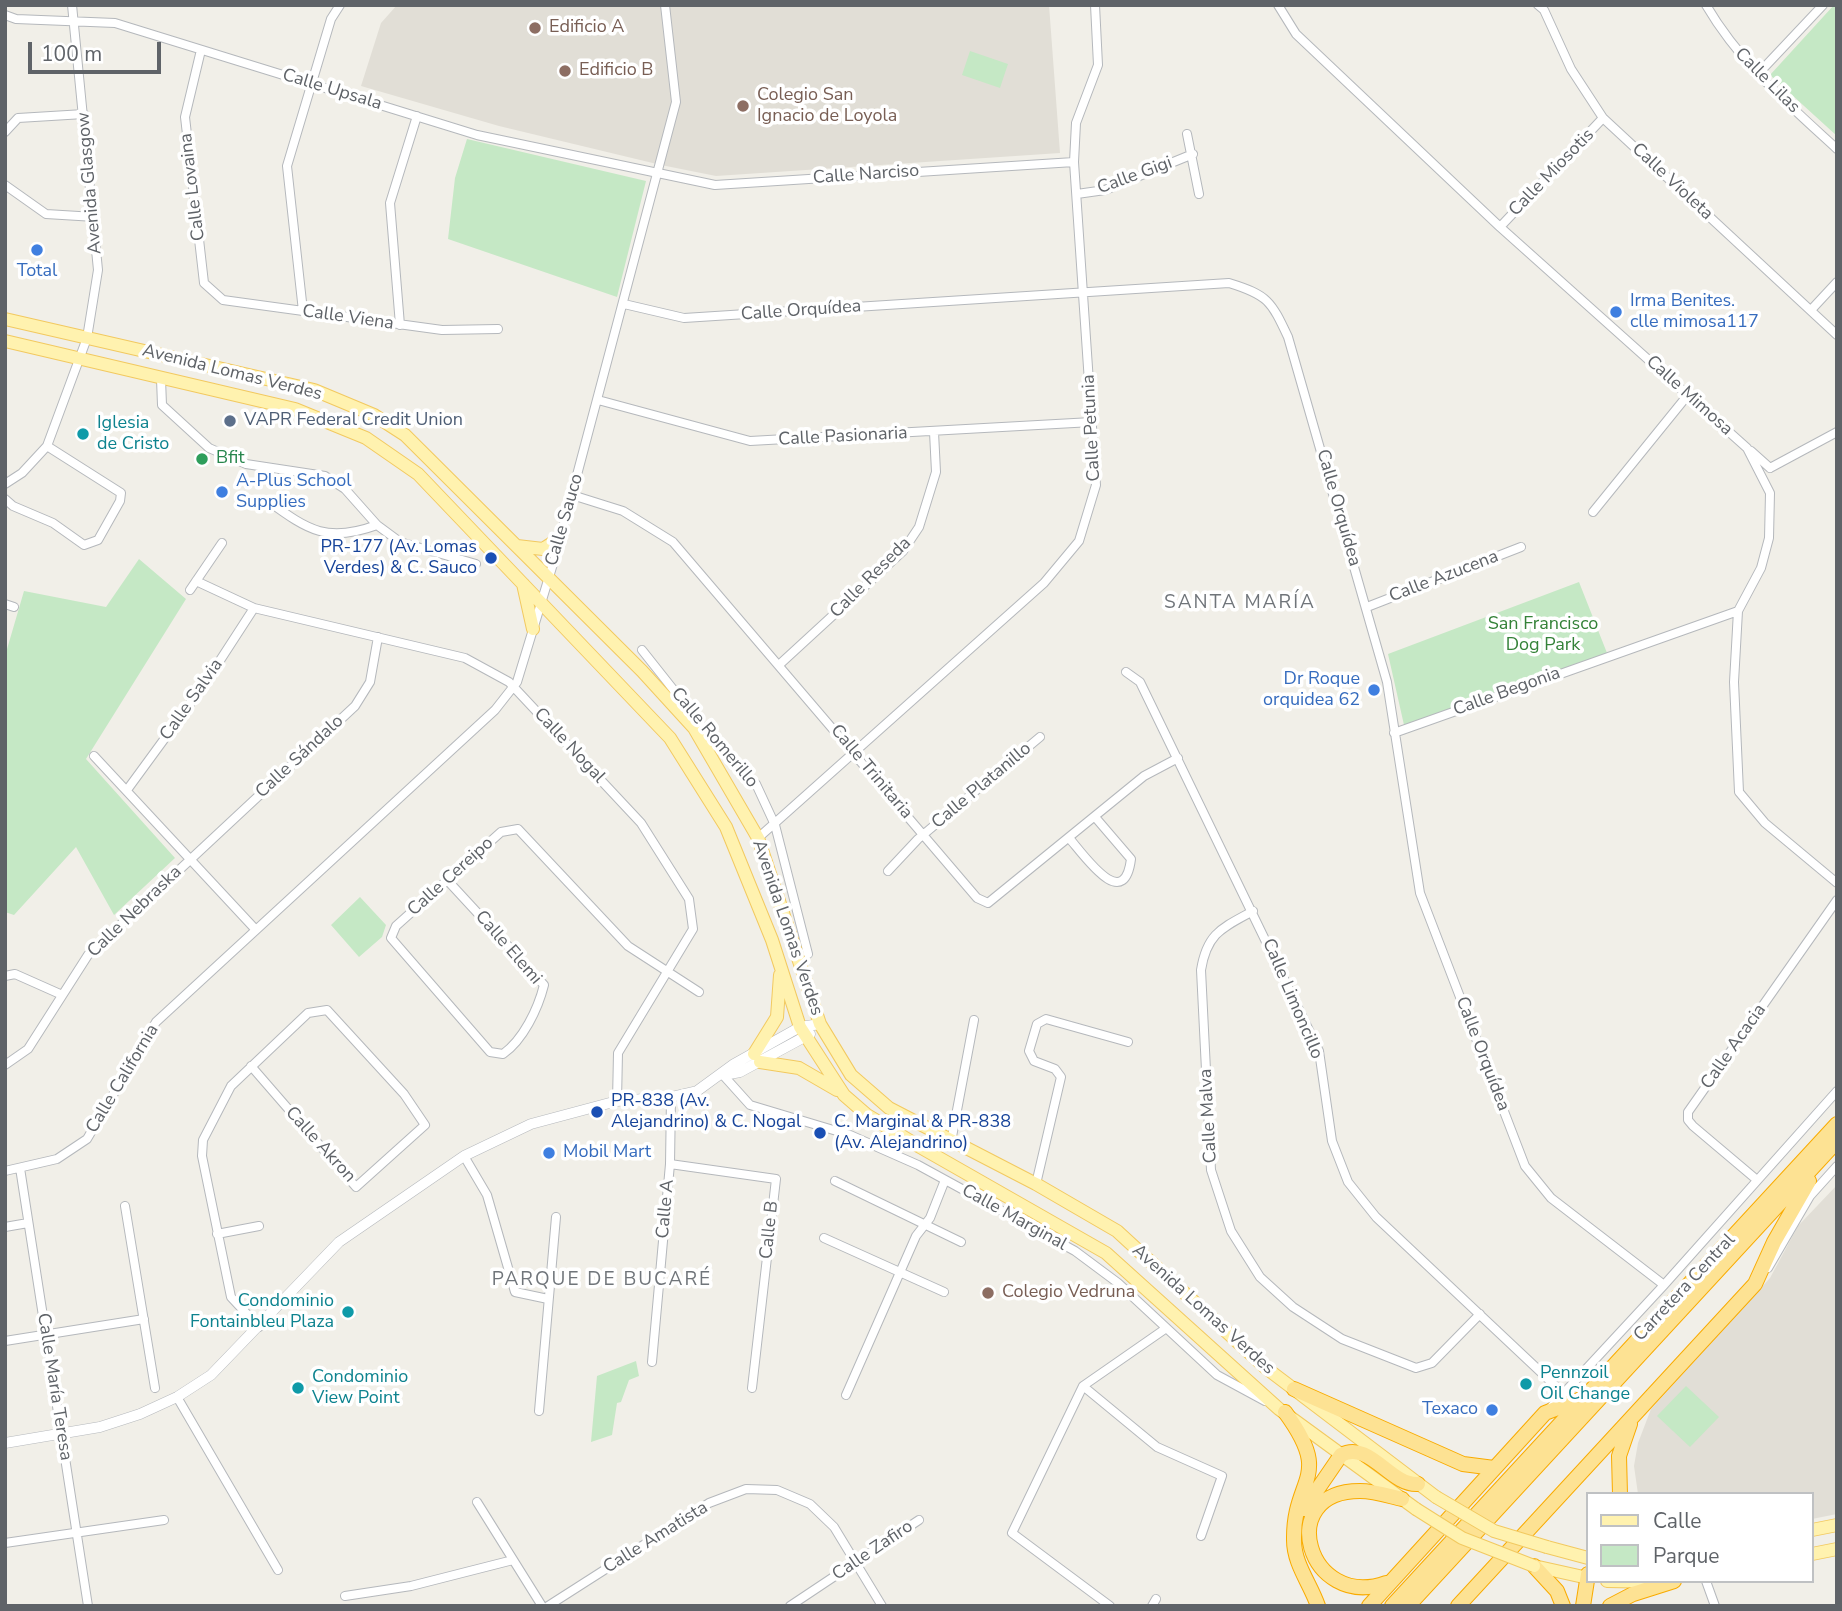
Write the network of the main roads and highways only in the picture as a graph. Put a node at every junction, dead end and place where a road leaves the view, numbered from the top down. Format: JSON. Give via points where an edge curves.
{"nodes":[{"id":1,"x":5,"y":319,"type":"edge"},
{"id":2,"x":6,"y":344,"type":"edge"},
{"id":3,"x":560,"y":538,"type":"road end"},
{"id":4,"x":517,"y":546,"type":"junction"},
{"id":5,"x":522,"y":581,"type":"junction"},
{"id":6,"x":533,"y":629,"type":"road end"},
{"id":7,"x":780,"y":964,"type":"junction"},
{"id":8,"x":844,"y":1095,"type":"junction"},
{"id":9,"x":1837,"y":1124,"type":"edge"},
{"id":10,"x":1832,"y":1146,"type":"edge"},
{"id":11,"x":1294,"y":1389,"type":"junction"},
{"id":12,"x":1585,"y":1397,"type":"junction"},
{"id":13,"x":1282,"y":1411,"type":"junction"},
{"id":14,"x":1634,"y":1417,"type":"junction"},
{"id":15,"x":1341,"y":1455,"type":"junction"},
{"id":16,"x":1494,"y":1468,"type":"junction"},
{"id":17,"x":1418,"y":1484,"type":"junction"},
{"id":18,"x":1620,"y":1492,"type":"edge"},
{"id":19,"x":1402,"y":1499,"type":"junction"},
{"id":20,"x":1296,"y":1522,"type":"junction"},
{"id":21,"x":1837,"y":1525,"type":"edge"},
{"id":22,"x":1814,"y":1530,"type":"edge"},
{"id":23,"x":1837,"y":1549,"type":"edge"},
{"id":24,"x":1814,"y":1554,"type":"edge"},
{"id":25,"x":1587,"y":1558,"type":"edge"},
{"id":26,"x":1534,"y":1566,"type":"junction"},
{"id":27,"x":1587,"y":1576,"type":"edge"},
{"id":28,"x":1393,"y":1579,"type":"junction"},
{"id":29,"x":1587,"y":1582,"type":"edge"},
{"id":30,"x":1667,"y":1583,"type":"edge"},
{"id":31,"x":1472,"y":1590,"type":"junction"},
{"id":32,"x":1318,"y":1606,"type":"edge"},
{"id":33,"x":1369,"y":1606,"type":"edge"},
{"id":34,"x":1392,"y":1606,"type":"edge"},
{"id":35,"x":1408,"y":1606,"type":"edge"},
{"id":36,"x":1458,"y":1606,"type":"edge"},
{"id":37,"x":1468,"y":1606,"type":"edge"},
{"id":38,"x":1563,"y":1606,"type":"edge"},
{"id":39,"x":1583,"y":1606,"type":"edge"},
{"id":40,"x":1610,"y":1606,"type":"edge"}],
"edges":[{"from":1,"to":4,"type":"main road","name":"Avenida Lomas Verdes","via":[[314,390],[374,415],[427,454]]},
{"from":2,"to":5,"type":"main road","name":"Avenida Lomas Verdes","via":[[276,403],[337,424],[418,474]]},
{"from":3,"to":4,"type":"main road","via":[[543,550]]},
{"from":4,"to":11,"type":"main road","name":"Avenida Lomas Verdes","via":[[694,728],[758,838],[820,1024],[851,1075],[870,1094],[951,1142],[1117,1231],[1247,1352]]},
{"from":5,"to":6,"type":"main road"},
{"from":5,"to":7,"type":"main road","name":"Avenida Lomas Verdes","via":[[670,738],[726,827]]},
{"from":7,"to":8,"type":"main road","name":"Avenida Lomas Verdes","via":[[803,1033]]},
{"from":7,"to":8,"type":"main road","via":[[777,1017],[757,1058],[799,1068]]},
{"from":8,"to":13,"type":"main road","name":"Avenida Lomas Verdes","via":[[867,1115],[920,1147],[1107,1253]]},
{"from":9,"to":12,"type":"highway","name":"Carretera Central"},
{"from":10,"to":14,"type":"highway","via":[[1797,1200],[1755,1284]]},
{"from":10,"to":35,"type":"highway","name":"Carretera Central"},
{"from":11,"to":16,"type":"highway","via":[[1463,1464]]},
{"from":11,"to":17,"type":"main road","name":"Avenida Lomas Verdes"},
{"from":12,"to":16,"type":"highway","via":[[1545,1413]]},
{"from":12,"to":34,"type":"highway","name":"Carretera Central"},
{"from":13,"to":15,"type":"main road","name":"Avenida Lomas Verdes"},
{"from":13,"to":20,"type":"highway","via":[[1306,1443],[1310,1461]]},
{"from":14,"to":18,"type":"highway","via":[[1619,1456]]},
{"from":14,"to":31,"type":"highway"},
{"from":15,"to":17,"type":"highway","via":[[1363,1454],[1408,1485]]},
{"from":15,"to":19,"type":"main road","name":"Avenida Lomas Verdes"},
{"from":15,"to":20,"type":"highway"},
{"from":16,"to":28,"type":"highway"},
{"from":17,"to":25,"type":"main road","name":"Avenida Lomas Verdes","bridge":true,"via":[[1494,1531]]},
{"from":19,"to":26,"type":"main road","name":"Avenida Lomas Verdes","bridge":true,"via":[[1462,1538]]},
{"from":19,"to":28,"type":"highway","via":[[1361,1491],[1342,1493],[1321,1506],[1308,1532],[1315,1567],[1337,1587],[1370,1590]]},
{"from":20,"to":32,"type":"highway","via":[[1296,1557]]},
{"from":21,"to":22,"type":"main road"},
{"from":23,"to":24,"type":"main road"},
{"from":26,"to":27,"type":"main road","name":"Avenida Lomas Verdes"},
{"from":26,"to":38,"type":"highway","via":[[1557,1591]]},
{"from":28,"to":33,"type":"highway"},
{"from":29,"to":39,"type":"highway"},
{"from":30,"to":40,"type":"highway"},
{"from":31,"to":36,"type":"highway"},
{"from":31,"to":37,"type":"highway"}]}
